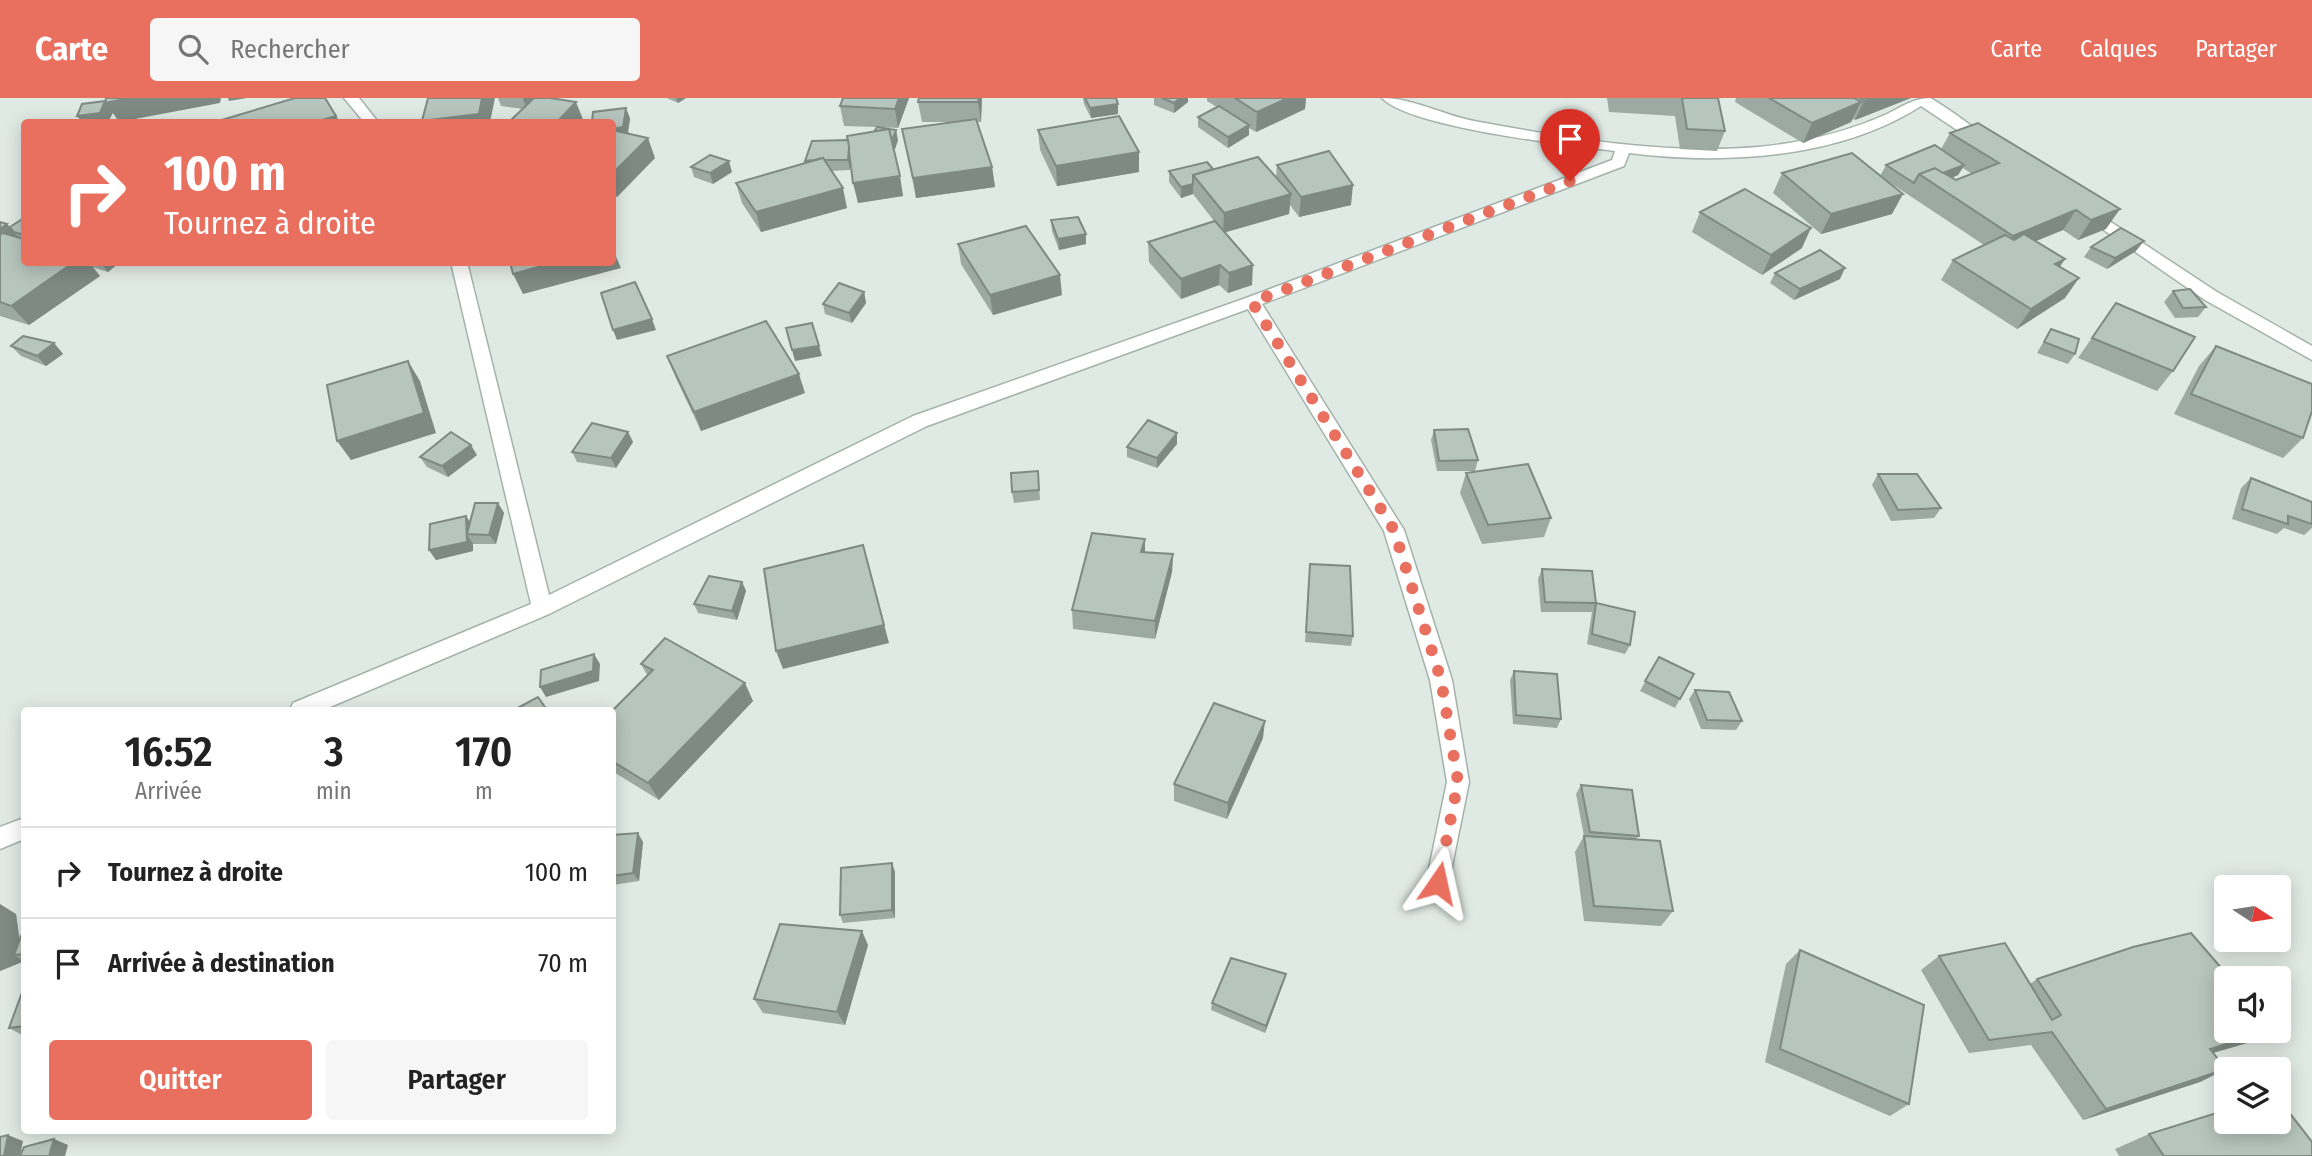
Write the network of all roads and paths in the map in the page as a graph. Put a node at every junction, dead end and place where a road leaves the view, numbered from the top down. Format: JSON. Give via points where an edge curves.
{"nodes":[{"id":1,"x":351,"y":98,"type":"edge"},
{"id":2,"x":1389,"y":98,"type":"edge"},
{"id":3,"x":1442,"y":98,"type":"edge"},
{"id":4,"x":1923,"y":99,"type":"edge"},
{"id":5,"x":1432,"y":114,"type":"junction"},
{"id":6,"x":368,"y":119,"type":"edge"},
{"id":7,"x":1622,"y":149,"type":"junction"},
{"id":8,"x":1999,"y":152,"type":"edge"},
{"id":9,"x":2066,"y":198,"type":"edge"},
{"id":10,"x":460,"y":266,"type":"edge"},
{"id":11,"x":1252,"y":302,"type":"junction"},
{"id":12,"x":2312,"y":354,"type":"edge"},
{"id":13,"x":542,"y":608,"type":"junction"},
{"id":14,"x":308,"y":707,"type":"edge"},
{"id":15,"x":21,"y":829,"type":"edge"},
{"id":16,"x":0,"y":838,"type":"edge"},
{"id":17,"x":1438,"y":883,"type":"dead end"}],
"edges":[{"from":1,"to":6,"type":"street"},
{"from":2,"to":5,"type":"street"},
{"from":3,"to":5,"type":"street"},
{"from":4,"to":7,"type":"street","via":[[1890,118],[1828,139],[1742,155]]},
{"from":4,"to":8,"type":"street"},
{"from":5,"to":7,"type":"street","via":[[1461,124]]},
{"from":7,"to":11,"type":"street","via":[[1619,163]]},
{"from":9,"to":12,"type":"street","via":[[2211,296]]},
{"from":10,"to":13,"type":"street"},
{"from":11,"to":13,"type":"street","via":[[920,421]]},
{"from":11,"to":17,"type":"street","via":[[1394,530],[1441,680],[1458,782]]},
{"from":13,"to":14,"type":"street"},
{"from":15,"to":16,"type":"street"}]}
